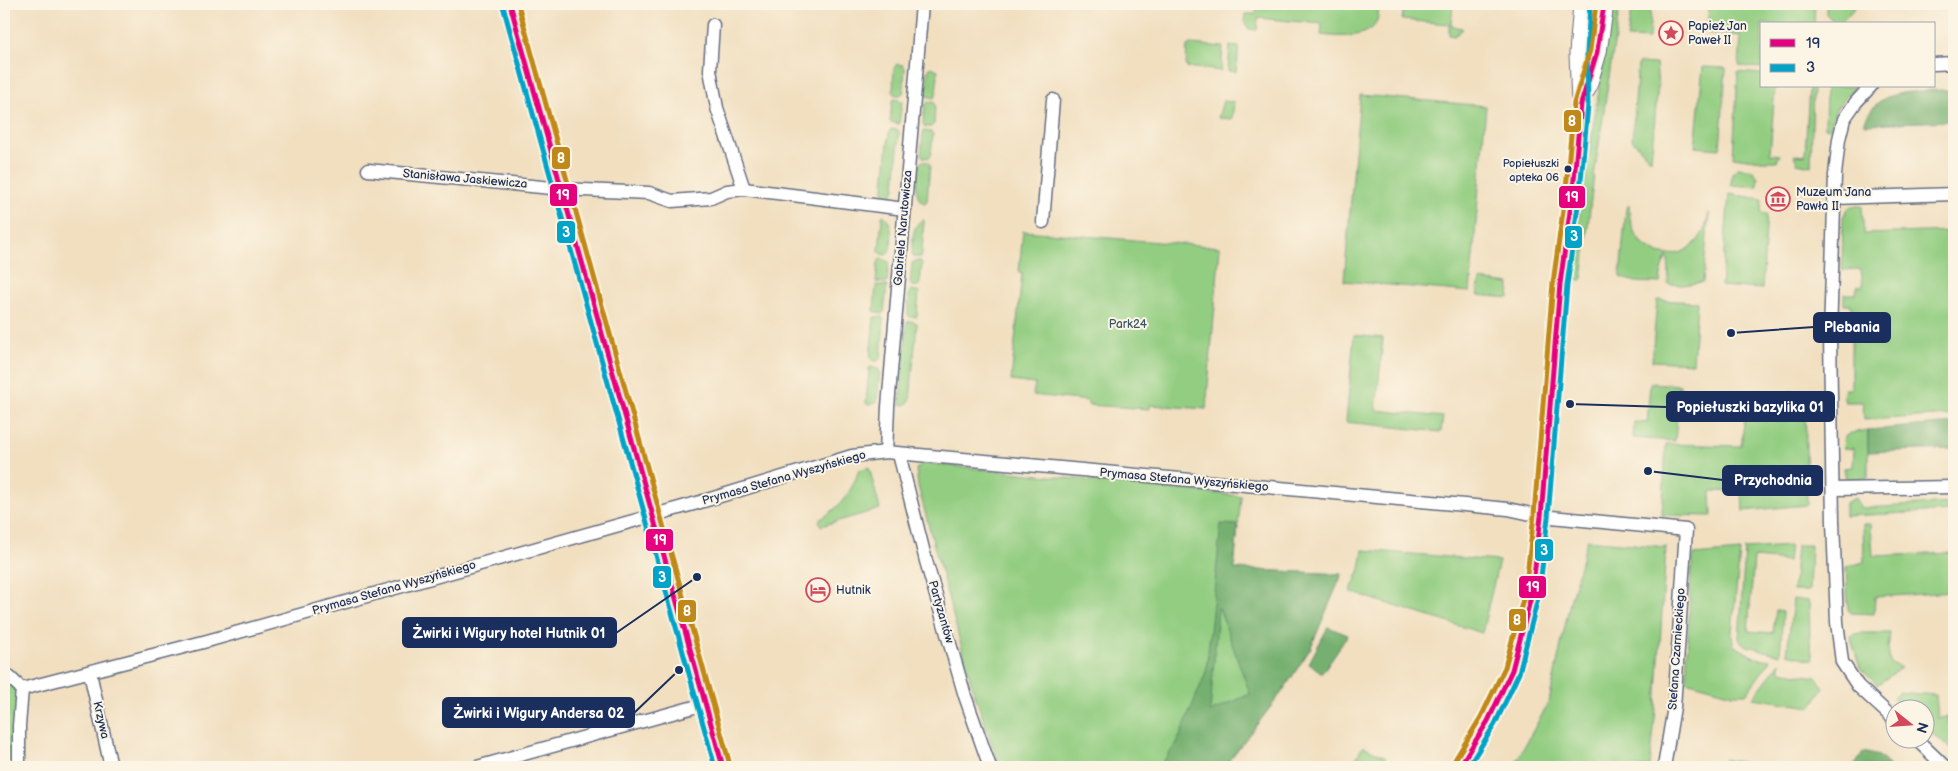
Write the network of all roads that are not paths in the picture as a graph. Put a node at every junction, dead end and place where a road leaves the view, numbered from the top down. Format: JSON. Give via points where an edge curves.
{"nodes":[{"id":1,"x":510,"y":4,"type":"edge"},
{"id":2,"x":922,"y":4,"type":"edge"},
{"id":3,"x":1583,"y":4,"type":"edge"},
{"id":4,"x":1604,"y":4,"type":"edge"},
{"id":5,"x":713,"y":25,"type":"dead end"},
{"id":6,"x":1954,"y":63,"type":"edge"},
{"id":7,"x":1936,"y":64,"type":"edge"},
{"id":8,"x":1870,"y":88,"type":"edge"},
{"id":9,"x":1053,"y":100,"type":"dead end"},
{"id":10,"x":1581,"y":104,"type":"junction"},
{"id":11,"x":368,"y":170,"type":"dead end"},
{"id":12,"x":562,"y":189,"type":"junction"},
{"id":13,"x":744,"y":189,"type":"junction"},
{"id":14,"x":1954,"y":194,"type":"edge"},
{"id":15,"x":1834,"y":198,"type":"junction"},
{"id":16,"x":905,"y":209,"type":"junction"},
{"id":17,"x":1043,"y":222,"type":"dead end"},
{"id":18,"x":893,"y":453,"type":"junction"},
{"id":19,"x":1954,"y":487,"type":"edge"},
{"id":20,"x":1833,"y":489,"type":"junction"},
{"id":21,"x":652,"y":515,"type":"junction"},
{"id":22,"x":1541,"y":516,"type":"junction"},
{"id":23,"x":1686,"y":530,"type":"joint"},
{"id":24,"x":4,"y":672,"type":"edge"},
{"id":25,"x":90,"y":673,"type":"junction"},
{"id":26,"x":22,"y":689,"type":"junction"},
{"id":27,"x":705,"y":704,"type":"junction"},
{"id":28,"x":1886,"y":712,"type":"edge"},
{"id":29,"x":1925,"y":748,"type":"edge"},
{"id":30,"x":19,"y":767,"type":"edge"},
{"id":31,"x":111,"y":767,"type":"edge"},
{"id":32,"x":477,"y":767,"type":"edge"},
{"id":33,"x":723,"y":767,"type":"edge"},
{"id":34,"x":990,"y":767,"type":"edge"},
{"id":35,"x":1459,"y":767,"type":"edge"},
{"id":36,"x":1664,"y":767,"type":"edge"},
{"id":37,"x":1944,"y":767,"type":"edge"}],
"edges":[{"from":1,"to":12,"type":"street"},
{"from":2,"to":16,"type":"street","name":"Gabriela Narutowicza"},
{"from":3,"to":10,"type":"street","via":[[1579,53]]},
{"from":4,"to":10,"type":"street","via":[[1597,52]]},
{"from":5,"to":13,"type":"street","via":[[710,70],[717,108]]},
{"from":6,"to":7,"type":"street"},
{"from":8,"to":15,"type":"street","via":[[1844,119]]},
{"from":9,"to":17,"type":"street"},
{"from":10,"to":22,"type":"street","via":[[1560,284]]},
{"from":11,"to":12,"type":"street","name":"Stanisława Jaskiewicza"},
{"from":12,"to":13,"type":"street","name":"Stanisława Jaskiewicza","via":[[649,193],[672,201],[711,198],[727,191]]},
{"from":12,"to":21,"type":"street"},
{"from":13,"to":16,"type":"street","name":"Stanisława Jaskiewicza"},
{"from":14,"to":15,"type":"street"},
{"from":15,"to":20,"type":"street","via":[[1830,335]]},
{"from":16,"to":18,"type":"street","name":"Gabriela Narutowicza","via":[[888,407]]},
{"from":18,"to":21,"type":"street","name":"Prymasa Stefana Wyszyńskiego","via":[[852,456]]},
{"from":18,"to":22,"type":"street","name":"Prymasa Stefana Wyszyńskiego","via":[[1492,508]]},
{"from":18,"to":34,"type":"street","name":"Partyzantów","via":[[965,696]]},
{"from":19,"to":20,"type":"street"},
{"from":20,"to":28,"type":"street","via":[[1837,622],[1842,662],[1858,686]]},
{"from":21,"to":25,"type":"street","name":"Prymasa Stefana Wyszyńskiego"},
{"from":21,"to":27,"type":"street"},
{"from":22,"to":23,"type":"street","name":"Prymasa Stefana Wyszyńskiego"},
{"from":22,"to":35,"type":"street","via":[[1532,593],[1512,670],[1488,721]]},
{"from":23,"to":36,"type":"street","name":"Stefana Czarnieckiego","via":[[1674,707]]},
{"from":24,"to":26,"type":"street"},
{"from":25,"to":26,"type":"street","name":"Prymasa Stefana Wyszyńskiego"},
{"from":25,"to":31,"type":"street","name":"Krzywa"},
{"from":26,"to":30,"type":"street"},
{"from":27,"to":32,"type":"street"},
{"from":27,"to":33,"type":"street"},
{"from":29,"to":37,"type":"street"}]}
